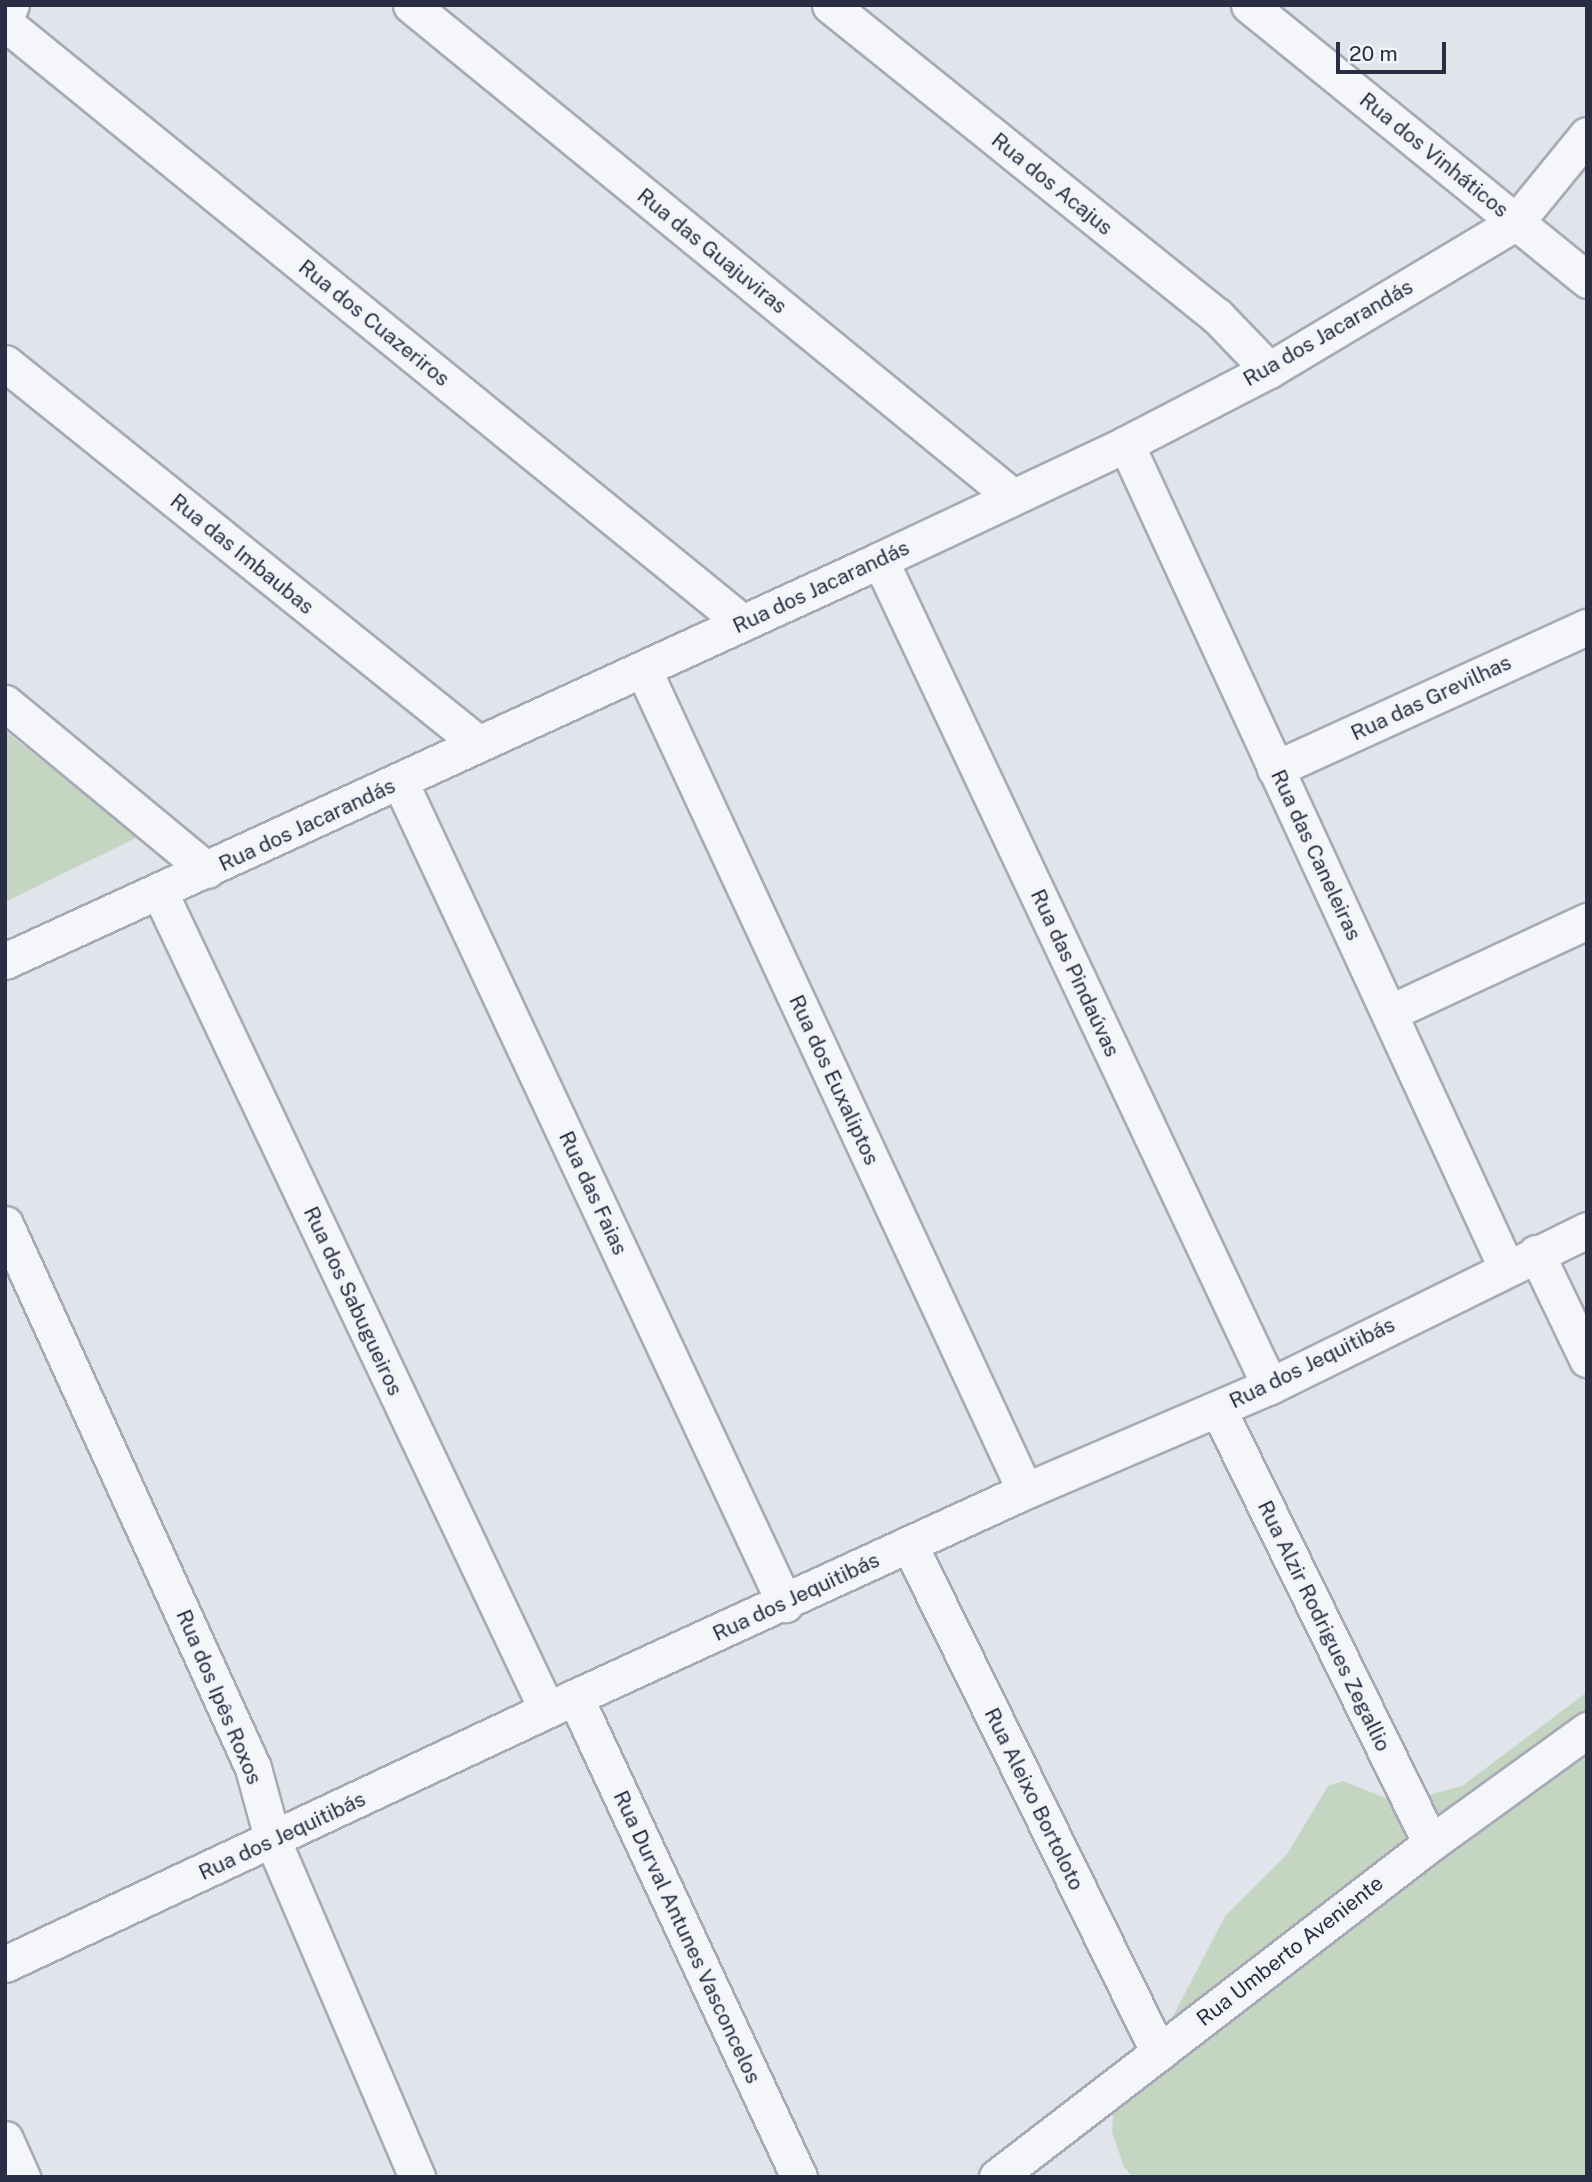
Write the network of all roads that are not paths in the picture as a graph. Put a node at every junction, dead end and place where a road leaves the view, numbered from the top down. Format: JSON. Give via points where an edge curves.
{"nodes":[{"id":1,"x":10,"y":5,"type":"edge"},
{"id":2,"x":411,"y":5,"type":"edge"},
{"id":3,"x":830,"y":5,"type":"edge"},
{"id":4,"x":1249,"y":5,"type":"edge"},
{"id":5,"x":5,"y":16,"type":"edge"},
{"id":6,"x":5,"y":23,"type":"edge"},
{"id":7,"x":1587,"y":135,"type":"edge"},
{"id":8,"x":1517,"y":222,"type":"junction"},
{"id":9,"x":1587,"y":280,"type":"edge"},
{"id":10,"x":5,"y":363,"type":"edge"},
{"id":11,"x":1269,"y":370,"type":"junction"},
{"id":12,"x":1126,"y":444,"type":"junction"},
{"id":13,"x":1013,"y":498,"type":"junction"},
{"id":14,"x":880,"y":560,"type":"junction"},
{"id":15,"x":743,"y":623,"type":"junction"},
{"id":16,"x":1587,"y":627,"type":"edge"},
{"id":17,"x":643,"y":669,"type":"junction"},
{"id":18,"x":5,"y":703,"type":"edge"},
{"id":19,"x":479,"y":744,"type":"junction"},
{"id":20,"x":1275,"y":769,"type":"junction"},
{"id":21,"x":400,"y":782,"type":"junction"},
{"id":22,"x":207,"y":870,"type":"junction"},
{"id":23,"x":159,"y":891,"type":"junction"},
{"id":24,"x":1587,"y":921,"type":"edge"},
{"id":25,"x":5,"y":961,"type":"edge"},
{"id":26,"x":1391,"y":1012,"type":"junction"},
{"id":27,"x":5,"y":1223,"type":"edge"},
{"id":28,"x":1587,"y":1230,"type":"edge"},
{"id":29,"x":1521,"y":1260,"type":"junction"},
{"id":30,"x":1587,"y":1359,"type":"edge"},
{"id":31,"x":1270,"y":1386,"type":"junction"},
{"id":32,"x":1217,"y":1409,"type":"junction"},
{"id":33,"x":1026,"y":1491,"type":"junction"},
{"id":34,"x":909,"y":1544,"type":"junction"},
{"id":35,"x":785,"y":1604,"type":"junction"},
{"id":36,"x":561,"y":1704,"type":"junction"},
{"id":37,"x":1587,"y":1730,"type":"edge"},
{"id":38,"x":273,"y":1841,"type":"junction"},
{"id":39,"x":1431,"y":1843,"type":"junction"},
{"id":40,"x":5,"y":1965,"type":"edge"},
{"id":41,"x":1159,"y":2053,"type":"junction"},
{"id":42,"x":5,"y":2139,"type":"edge"},
{"id":43,"x":22,"y":2177,"type":"edge"},
{"id":44,"x":417,"y":2177,"type":"edge"},
{"id":45,"x":799,"y":2177,"type":"edge"},
{"id":46,"x":997,"y":2177,"type":"edge"}],
"edges":[{"from":1,"to":5,"type":"street"},
{"from":2,"to":13,"type":"street","name":"Rua das Guajuviras"},
{"from":3,"to":11,"type":"street","name":"Rua dos Acajus","via":[[1217,316]]},
{"from":4,"to":8,"type":"street","name":"Rua dos Vinháticos"},
{"from":6,"to":15,"type":"street","name":"Rua dos Cuazeriros"},
{"from":7,"to":8,"type":"street","name":"Rua dos Jacarandás"},
{"from":8,"to":9,"type":"street","name":"Rua dos Vinháticos"},
{"from":8,"to":11,"type":"street","name":"Rua dos Jacarandás"},
{"from":10,"to":19,"type":"street","name":"Rua das Imbaubas"},
{"from":11,"to":12,"type":"street","name":"Rua dos Jacarandás"},
{"from":12,"to":13,"type":"street","name":"Rua dos Jacarandás"},
{"from":12,"to":20,"type":"street","name":"Rua das Caneleiras"},
{"from":13,"to":14,"type":"street","name":"Rua dos Jacarandás"},
{"from":14,"to":15,"type":"street","name":"Rua dos Jacarandás"},
{"from":14,"to":31,"type":"street","name":"Rua das Pindaúvas"},
{"from":15,"to":17,"type":"street","name":"Rua dos Jacarandás"},
{"from":16,"to":20,"type":"street","name":"Rua das Grevilhas"},
{"from":17,"to":19,"type":"street","name":"Rua dos Jacarandás"},
{"from":17,"to":33,"type":"street","name":"Rua dos Euxaliptos"},
{"from":18,"to":22,"type":"street"},
{"from":19,"to":21,"type":"street","name":"Rua dos Jacarandás"},
{"from":20,"to":26,"type":"street","name":"Rua das Caneleiras"},
{"from":21,"to":22,"type":"street","name":"Rua dos Jacarandás"},
{"from":21,"to":35,"type":"street","name":"Rua das Faias"},
{"from":22,"to":23,"type":"street","name":"Rua dos Jacarandás"},
{"from":23,"to":25,"type":"street","name":"Rua dos Jacarandás"},
{"from":23,"to":36,"type":"street","name":"Rua dos Sabugueiros"},
{"from":24,"to":26,"type":"street"},
{"from":26,"to":29,"type":"street","name":"Rua das Caneleiras"},
{"from":27,"to":38,"type":"street","name":"Rua dos Ipês Roxos","via":[[253,1768]]},
{"from":28,"to":29,"type":"street","name":"Rua dos Jequitibás"},
{"from":29,"to":30,"type":"street","name":"Rua das Caneleiras"},
{"from":29,"to":31,"type":"street","name":"Rua dos Jequitibás"},
{"from":31,"to":32,"type":"street","name":"Rua dos Jequitibás"},
{"from":32,"to":33,"type":"street","name":"Rua dos Jequitibás"},
{"from":32,"to":39,"type":"street","name":"Rua Alzir Rodrigues Zegallio"},
{"from":33,"to":34,"type":"street","name":"Rua dos Jequitibás"},
{"from":34,"to":35,"type":"street","name":"Rua dos Jequitibás"},
{"from":34,"to":41,"type":"street","name":"Rua Aleixo Bortoloto"},
{"from":35,"to":36,"type":"street","name":"Rua dos Jequitibás"},
{"from":36,"to":38,"type":"street","name":"Rua dos Jequitibás"},
{"from":36,"to":45,"type":"street","name":"Rua Durval Antunes Vasconcelos"},
{"from":37,"to":39,"type":"street","name":"Rua Umberto Aveniente"},
{"from":38,"to":40,"type":"street","name":"Rua dos Jequitibás"},
{"from":38,"to":44,"type":"street","name":"Rua dos Ipês Roxos"},
{"from":39,"to":41,"type":"street","name":"Rua Umberto Aveniente"},
{"from":41,"to":46,"type":"street","name":"Rua Umberto Aveniente"},
{"from":42,"to":43,"type":"street"}]}
